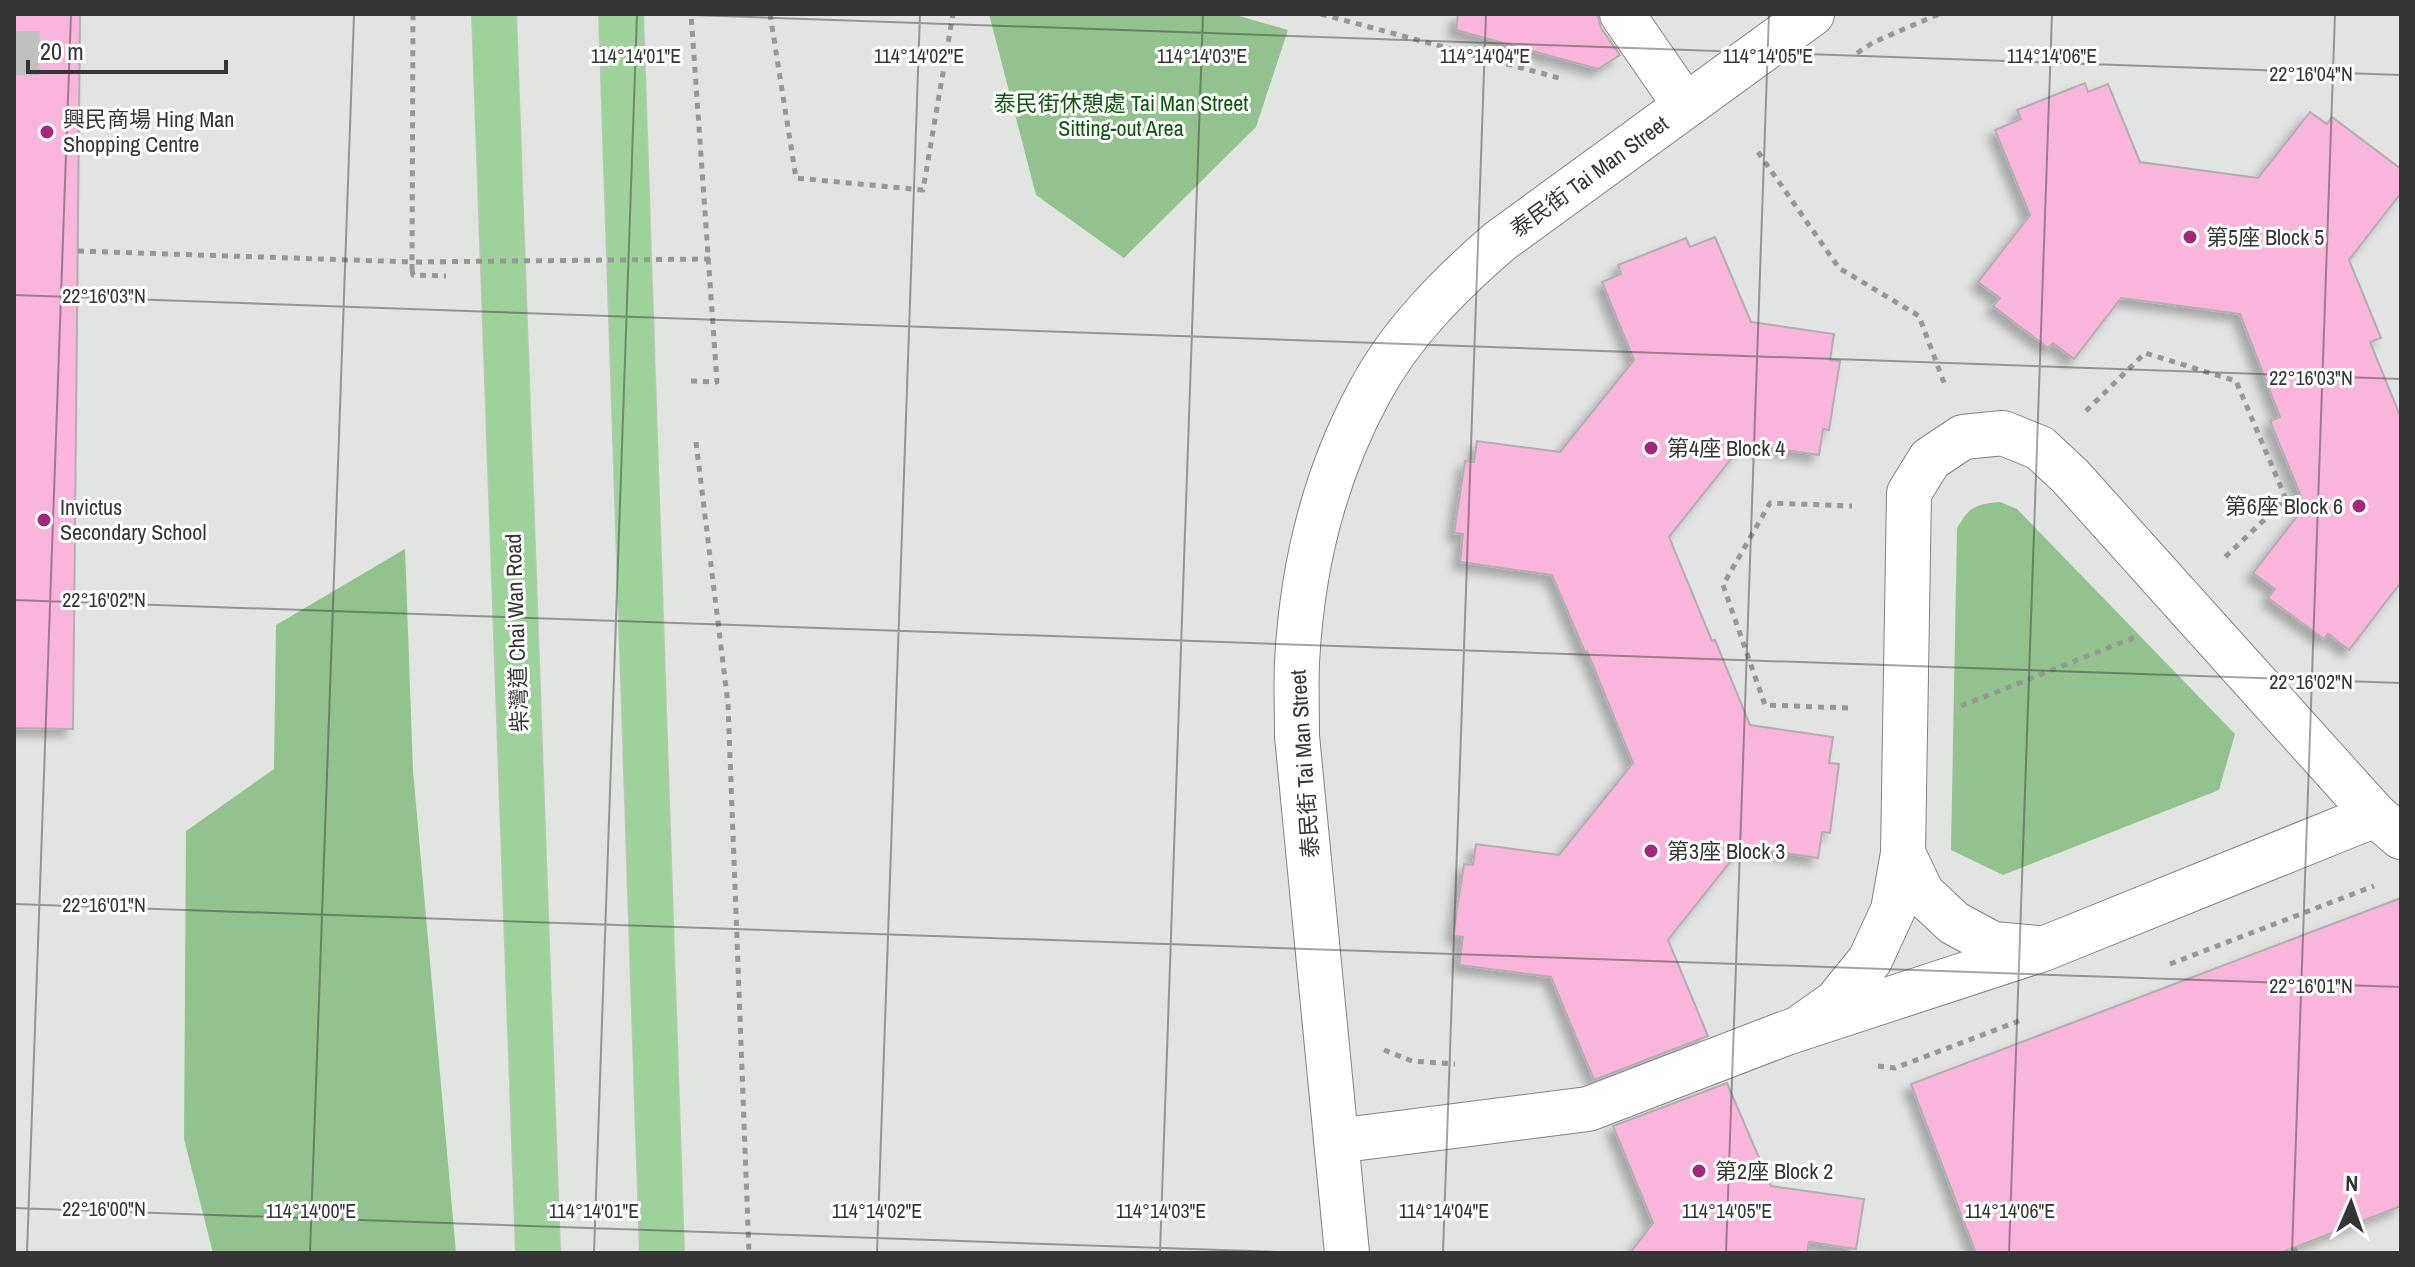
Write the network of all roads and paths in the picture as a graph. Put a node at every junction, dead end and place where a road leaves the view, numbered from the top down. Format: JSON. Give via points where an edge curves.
{"nodes":[{"id":1,"x":413,"y":14,"type":"edge"},
{"id":2,"x":494,"y":14,"type":"edge"},
{"id":3,"x":621,"y":14,"type":"edge"},
{"id":4,"x":691,"y":14,"type":"edge"},
{"id":5,"x":770,"y":14,"type":"edge"},
{"id":6,"x":953,"y":14,"type":"edge"},
{"id":7,"x":1321,"y":14,"type":"edge"},
{"id":8,"x":1622,"y":14,"type":"edge"},
{"id":9,"x":1812,"y":14,"type":"edge"},
{"id":10,"x":1559,"y":78,"type":"dead end"},
{"id":11,"x":1685,"y":105,"type":"junction"},
{"id":12,"x":1758,"y":152,"type":"dead end"},
{"id":13,"x":78,"y":251,"type":"dead end"},
{"id":14,"x":684,"y":254,"type":"dead end"},
{"id":15,"x":710,"y":259,"type":"junction"},
{"id":16,"x":412,"y":262,"type":"junction"},
{"id":17,"x":685,"y":270,"type":"dead end"},
{"id":18,"x":454,"y":276,"type":"dead end"},
{"id":19,"x":689,"y":381,"type":"dead end"},
{"id":20,"x":1947,"y":393,"type":"dead end"},
{"id":21,"x":2078,"y":419,"type":"dead end"},
{"id":22,"x":695,"y":427,"type":"dead end"},
{"id":23,"x":1865,"y":507,"type":"dead end"},
{"id":24,"x":2182,"y":599,"type":"junction"},
{"id":25,"x":1904,"y":710,"type":"junction"},
{"id":26,"x":2388,"y":826,"type":"edge"},
{"id":27,"x":1903,"y":853,"type":"junction"},
{"id":28,"x":2043,"y":949,"type":"junction"},
{"id":29,"x":1798,"y":1029,"type":"junction"},
{"id":30,"x":1336,"y":1141,"type":"junction"},
{"id":31,"x":538,"y":1253,"type":"edge"},
{"id":32,"x":662,"y":1253,"type":"edge"},
{"id":33,"x":749,"y":1253,"type":"edge"},
{"id":34,"x":1347,"y":1253,"type":"edge"}],
"edges":[{"from":1,"to":16,"type":"path"},
{"from":2,"to":31,"type":"main road","name":"柴灣道 Chai Wan Road"},
{"from":3,"to":32,"type":"main road"},
{"from":4,"to":15,"type":"path"},
{"from":5,"to":6,"type":"path","via":[[796,178],[923,190]]},
{"from":7,"to":10,"type":"path"},
{"from":8,"to":11,"type":"street"},
{"from":9,"to":11,"type":"street","name":"泰民街 Tai Man Street"},
{"from":11,"to":30,"type":"street","name":"泰民街 Tai Man Street","via":[[1500,241],[1435,303],[1370,391],[1322,507],[1303,597],[1297,736]]},
{"from":12,"to":20,"type":"path","via":[[1839,268],[1919,316]]},
{"from":13,"to":16,"type":"path"},
{"from":14,"to":17,"type":"path"},
{"from":15,"to":16,"type":"path","bridge":true},
{"from":15,"to":19,"type":"path","via":[[717,382]]},
{"from":16,"to":18,"type":"path","bridge":true,"via":[[413,275]]},
{"from":21,"to":24,"type":"path","via":[[2145,353],[2236,381],[2286,499]]},
{"from":22,"to":33,"type":"path","via":[[728,704]]},
{"from":23,"to":25,"type":"path","via":[[1770,503],[1723,585],[1765,705]]},
{"from":24,"to":25,"type":"path","via":[[2140,636],[1953,709]]},
{"from":24,"to":25,"type":"street","via":[[2040,448],[2003,433],[1963,437],[1930,459],[1909,493]]},
{"from":24,"to":26,"type":"street"},
{"from":25,"to":27,"type":"street"},
{"from":26,"to":28,"type":"street"},
{"from":27,"to":28,"type":"street","via":[[1922,893],[1954,923],[1993,944]]},
{"from":27,"to":29,"type":"street","via":[[1893,910],[1870,960],[1836,1002]]},
{"from":28,"to":29,"type":"street"},
{"from":29,"to":30,"type":"street","via":[[1588,1109]]},
{"from":30,"to":34,"type":"street","name":"泰民街 Tai Man Street"}]}
